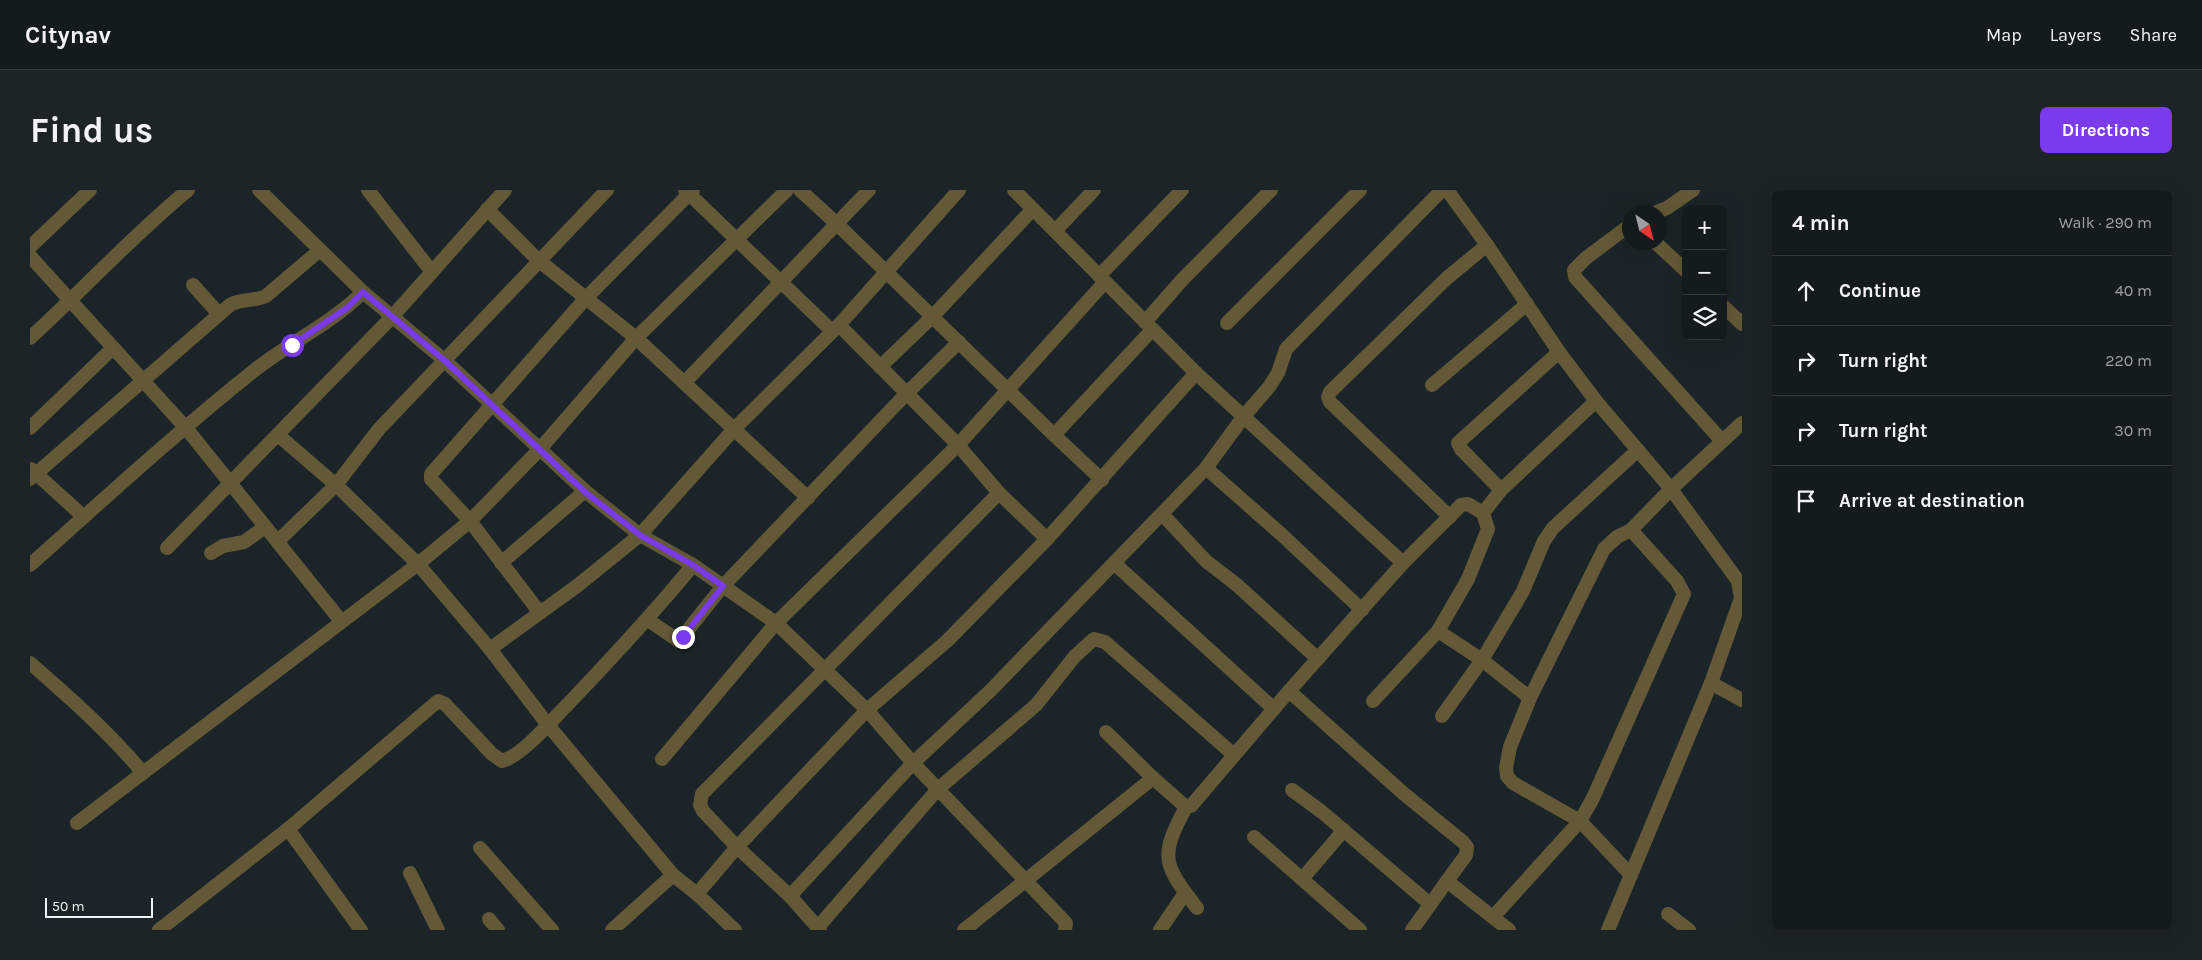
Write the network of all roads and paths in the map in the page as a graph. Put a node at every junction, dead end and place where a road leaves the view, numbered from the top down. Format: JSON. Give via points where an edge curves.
{"nodes":[{"id":1,"x":90,"y":190,"type":"edge"},
{"id":2,"x":188,"y":190,"type":"edge"},
{"id":3,"x":259,"y":190,"type":"edge"},
{"id":4,"x":368,"y":190,"type":"edge"},
{"id":5,"x":505,"y":190,"type":"edge"},
{"id":6,"x":607,"y":190,"type":"edge"},
{"id":7,"x":787,"y":190,"type":"edge"},
{"id":8,"x":800,"y":190,"type":"edge"},
{"id":9,"x":869,"y":190,"type":"edge"},
{"id":10,"x":959,"y":190,"type":"edge"},
{"id":11,"x":1014,"y":190,"type":"edge"},
{"id":12,"x":1094,"y":190,"type":"edge"},
{"id":13,"x":1182,"y":190,"type":"edge"},
{"id":14,"x":1271,"y":190,"type":"edge"},
{"id":15,"x":1360,"y":190,"type":"edge"},
{"id":16,"x":1442,"y":190,"type":"edge"},
{"id":17,"x":1447,"y":190,"type":"edge"},
{"id":18,"x":1693,"y":190,"type":"edge"},
{"id":19,"x":689,"y":191,"type":"edge"},
{"id":20,"x":1667,"y":208,"type":"edge"},
{"id":21,"x":487,"y":209,"type":"junction"},
{"id":22,"x":1033,"y":209,"type":"junction"},
{"id":23,"x":838,"y":224,"type":"junction"},
{"id":24,"x":1055,"y":231,"type":"junction"},
{"id":25,"x":1622,"y":231,"type":"edge"},
{"id":26,"x":738,"y":239,"type":"junction"},
{"id":27,"x":1487,"y":245,"type":"junction"},
{"id":28,"x":30,"y":247,"type":"edge"},
{"id":29,"x":320,"y":250,"type":"junction"},
{"id":30,"x":1664,"y":250,"type":"edge"},
{"id":31,"x":30,"y":256,"type":"edge"},
{"id":32,"x":538,"y":260,"type":"junction"},
{"id":33,"x":1682,"y":267,"type":"edge"},
{"id":34,"x":432,"y":272,"type":"junction"},
{"id":35,"x":887,"y":273,"type":"junction"},
{"id":36,"x":1102,"y":279,"type":"junction"},
{"id":37,"x":781,"y":281,"type":"junction"},
{"id":38,"x":193,"y":285,"type":"dead end"},
{"id":39,"x":363,"y":292,"type":"junction"},
{"id":40,"x":586,"y":298,"type":"junction"},
{"id":41,"x":71,"y":301,"type":"junction"},
{"id":42,"x":1527,"y":304,"type":"junction"},
{"id":43,"x":1727,"y":310,"type":"edge"},
{"id":44,"x":219,"y":314,"type":"junction"},
{"id":45,"x":932,"y":317,"type":"junction"},
{"id":46,"x":391,"y":318,"type":"junction"},
{"id":47,"x":1227,"y":323,"type":"dead end"},
{"id":48,"x":1742,"y":324,"type":"edge"},
{"id":49,"x":1148,"y":326,"type":"junction"},
{"id":50,"x":836,"y":328,"type":"junction"},
{"id":51,"x":30,"y":338,"type":"edge"},
{"id":52,"x":636,"y":338,"type":"junction"},
{"id":53,"x":959,"y":342,"type":"junction"},
{"id":54,"x":113,"y":348,"type":"junction"},
{"id":55,"x":1559,"y":352,"type":"junction"},
{"id":56,"x":444,"y":360,"type":"junction"},
{"id":57,"x":880,"y":366,"type":"junction"},
{"id":58,"x":1196,"y":373,"type":"junction"},
{"id":59,"x":142,"y":380,"type":"junction"},
{"id":60,"x":685,"y":382,"type":"junction"},
{"id":61,"x":1432,"y":385,"type":"dead end"},
{"id":62,"x":1008,"y":389,"type":"junction"},
{"id":63,"x":906,"y":394,"type":"junction"},
{"id":64,"x":1596,"y":401,"type":"junction"},
{"id":65,"x":493,"y":405,"type":"junction"},
{"id":66,"x":1244,"y":416,"type":"junction"},
{"id":67,"x":1742,"y":423,"type":"edge"},
{"id":68,"x":30,"y":428,"type":"edge"},
{"id":69,"x":186,"y":428,"type":"junction"},
{"id":70,"x":735,"y":428,"type":"junction"},
{"id":71,"x":278,"y":435,"type":"junction"},
{"id":72,"x":1054,"y":436,"type":"junction"},
{"id":73,"x":1722,"y":441,"type":"junction"},
{"id":74,"x":958,"y":445,"type":"junction"},
{"id":75,"x":540,"y":448,"type":"junction"},
{"id":76,"x":1638,"y":450,"type":"junction"},
{"id":77,"x":1206,"y":468,"type":"junction"},
{"id":78,"x":32,"y":474,"type":"edge"},
{"id":79,"x":1102,"y":480,"type":"junction"},
{"id":80,"x":231,"y":482,"type":"junction"},
{"id":81,"x":336,"y":485,"type":"junction"},
{"id":82,"x":1672,"y":489,"type":"junction"},
{"id":83,"x":1501,"y":490,"type":"junction"},
{"id":84,"x":585,"y":492,"type":"junction"},
{"id":85,"x":999,"y":493,"type":"junction"},
{"id":86,"x":808,"y":498,"type":"junction"},
{"id":87,"x":1162,"y":514,"type":"junction"},
{"id":88,"x":1483,"y":514,"type":"junction"},
{"id":89,"x":1450,"y":516,"type":"junction"},
{"id":90,"x":84,"y":517,"type":"junction"},
{"id":91,"x":470,"y":521,"type":"junction"},
{"id":92,"x":265,"y":527,"type":"junction"},
{"id":93,"x":1631,"y":530,"type":"junction"},
{"id":94,"x":640,"y":535,"type":"junction"},
{"id":95,"x":1047,"y":539,"type":"junction"},
{"id":96,"x":278,"y":541,"type":"junction"},
{"id":97,"x":167,"y":548,"type":"dead end"},
{"id":98,"x":210,"y":553,"type":"dead end"},
{"id":99,"x":501,"y":563,"type":"junction"},
{"id":100,"x":1114,"y":563,"type":"junction"},
{"id":101,"x":1403,"y":563,"type":"junction"},
{"id":102,"x":418,"y":564,"type":"junction"},
{"id":103,"x":30,"y":565,"type":"edge"},
{"id":104,"x":693,"y":565,"type":"junction"},
{"id":105,"x":723,"y":586,"type":"junction"},
{"id":106,"x":1362,"y":610,"type":"junction"},
{"id":107,"x":540,"y":613,"type":"junction"},
{"id":108,"x":648,"y":620,"type":"junction"},
{"id":109,"x":341,"y":621,"type":"junction"},
{"id":110,"x":776,"y":623,"type":"junction"},
{"id":111,"x":1438,"y":631,"type":"junction"},
{"id":112,"x":490,"y":649,"type":"junction"},
{"id":113,"x":1318,"y":659,"type":"junction"},
{"id":114,"x":1482,"y":660,"type":"junction"},
{"id":115,"x":30,"y":663,"type":"edge"},
{"id":116,"x":825,"y":669,"type":"junction"},
{"id":117,"x":1711,"y":683,"type":"junction"},
{"id":118,"x":1289,"y":691,"type":"junction"},
{"id":119,"x":1530,"y":698,"type":"junction"},
{"id":120,"x":1742,"y":700,"type":"edge"},
{"id":121,"x":1373,"y":701,"type":"dead end"},
{"id":122,"x":1274,"y":709,"type":"junction"},
{"id":123,"x":867,"y":710,"type":"junction"},
{"id":124,"x":1442,"y":716,"type":"dead end"},
{"id":125,"x":548,"y":725,"type":"junction"},
{"id":126,"x":1106,"y":732,"type":"dead end"},
{"id":127,"x":1234,"y":755,"type":"junction"},
{"id":128,"x":662,"y":759,"type":"dead end"},
{"id":129,"x":913,"y":763,"type":"junction"},
{"id":130,"x":143,"y":773,"type":"junction"},
{"id":131,"x":1153,"y":778,"type":"junction"},
{"id":132,"x":938,"y":789,"type":"junction"},
{"id":133,"x":1292,"y":790,"type":"dead end"},
{"id":134,"x":1186,"y":807,"type":"junction"},
{"id":135,"x":1580,"y":822,"type":"junction"},
{"id":136,"x":77,"y":823,"type":"dead end"},
{"id":137,"x":288,"y":829,"type":"junction"},
{"id":138,"x":1344,"y":830,"type":"junction"},
{"id":139,"x":1254,"y":837,"type":"dead end"},
{"id":140,"x":480,"y":848,"type":"dead end"},
{"id":141,"x":737,"y":848,"type":"junction"},
{"id":142,"x":410,"y":873,"type":"dead end"},
{"id":143,"x":673,"y":875,"type":"junction"},
{"id":144,"x":1631,"y":875,"type":"junction"},
{"id":145,"x":1302,"y":879,"type":"junction"},
{"id":146,"x":1026,"y":881,"type":"junction"},
{"id":147,"x":1447,"y":881,"type":"junction"},
{"id":148,"x":1185,"y":892,"type":"junction"},
{"id":149,"x":697,"y":894,"type":"junction"},
{"id":150,"x":790,"y":896,"type":"junction"},
{"id":151,"x":1430,"y":904,"type":"junction"},
{"id":152,"x":1197,"y":908,"type":"dead end"},
{"id":153,"x":1668,"y":914,"type":"dead end"},
{"id":154,"x":1493,"y":917,"type":"junction"},
{"id":155,"x":489,"y":919,"type":"dead end"},
{"id":156,"x":356,"y":928,"type":"edge"},
{"id":157,"x":819,"y":929,"type":"edge"},
{"id":158,"x":1505,"y":929,"type":"edge"},
{"id":159,"x":159,"y":930,"type":"edge"},
{"id":160,"x":438,"y":930,"type":"edge"},
{"id":161,"x":498,"y":930,"type":"edge"},
{"id":162,"x":552,"y":930,"type":"edge"},
{"id":163,"x":612,"y":930,"type":"edge"},
{"id":164,"x":734,"y":930,"type":"edge"},
{"id":165,"x":964,"y":930,"type":"edge"},
{"id":166,"x":1065,"y":930,"type":"edge"},
{"id":167,"x":1160,"y":930,"type":"edge"},
{"id":168,"x":1360,"y":930,"type":"edge"},
{"id":169,"x":1412,"y":930,"type":"edge"},
{"id":170,"x":1608,"y":930,"type":"edge"},
{"id":171,"x":1689,"y":930,"type":"edge"}],
"edges":[{"from":1,"to":28,"type":"street"},
{"from":2,"to":41,"type":"street","via":[[127,243]]},
{"from":3,"to":29,"type":"street"},
{"from":4,"to":34,"type":"street"},
{"from":5,"to":21,"type":"street"},
{"from":6,"to":32,"type":"street"},
{"from":7,"to":26,"type":"street"},
{"from":8,"to":23,"type":"street"},
{"from":9,"to":23,"type":"street"},
{"from":10,"to":35,"type":"street"},
{"from":11,"to":22,"type":"street"},
{"from":12,"to":24,"type":"street"},
{"from":13,"to":36,"type":"street"},
{"from":14,"to":49,"type":"street","via":[[1182,280]]},
{"from":15,"to":47,"type":"street"},
{"from":16,"to":66,"type":"street","via":[[1286,349],[1278,373]]},
{"from":17,"to":27,"type":"street"},
{"from":18,"to":20,"type":"street"},
{"from":19,"to":26,"type":"street"},
{"from":19,"to":40,"type":"street"},
{"from":21,"to":32,"type":"street"},
{"from":21,"to":34,"type":"street"},
{"from":22,"to":24,"type":"street"},
{"from":22,"to":45,"type":"street"},
{"from":23,"to":35,"type":"street"},
{"from":23,"to":37,"type":"street"},
{"from":24,"to":36,"type":"street"},
{"from":25,"to":73,"type":"street","via":[[1586,258],[1574,270],[1575,277]]},
{"from":26,"to":37,"type":"street"},
{"from":26,"to":52,"type":"street"},
{"from":27,"to":42,"type":"street"},
{"from":27,"to":89,"type":"street","via":[[1447,278],[1328,397]]},
{"from":29,"to":39,"type":"street"},
{"from":29,"to":44,"type":"street","via":[[266,296],[258,300],[239,300]]},
{"from":30,"to":33,"type":"street"},
{"from":31,"to":41,"type":"street"},
{"from":32,"to":40,"type":"street"},
{"from":32,"to":56,"type":"street"},
{"from":34,"to":46,"type":"street"},
{"from":35,"to":45,"type":"street"},
{"from":35,"to":50,"type":"street"},
{"from":36,"to":49,"type":"street"},
{"from":36,"to":62,"type":"street"},
{"from":37,"to":50,"type":"street"},
{"from":37,"to":60,"type":"street"},
{"from":38,"to":44,"type":"street"},
{"from":39,"to":46,"type":"street"},
{"from":39,"to":69,"type":"street","via":[[347,308],[257,368]]},
{"from":40,"to":52,"type":"street"},
{"from":40,"to":65,"type":"street"},
{"from":41,"to":51,"type":"street"},
{"from":41,"to":54,"type":"street"},
{"from":42,"to":55,"type":"street"},
{"from":42,"to":61,"type":"street"},
{"from":43,"to":48,"type":"street"},
{"from":44,"to":59,"type":"street"},
{"from":45,"to":53,"type":"street"},
{"from":45,"to":57,"type":"street"},
{"from":46,"to":56,"type":"street"},
{"from":46,"to":71,"type":"street"},
{"from":49,"to":58,"type":"street"},
{"from":49,"to":72,"type":"street"},
{"from":50,"to":57,"type":"street"},
{"from":50,"to":70,"type":"street"},
{"from":52,"to":60,"type":"street"},
{"from":52,"to":75,"type":"street"},
{"from":53,"to":62,"type":"street"},
{"from":53,"to":63,"type":"street"},
{"from":54,"to":59,"type":"street"},
{"from":54,"to":68,"type":"street"},
{"from":55,"to":64,"type":"street"},
{"from":55,"to":83,"type":"street","via":[[1458,443],[1460,449]]},
{"from":56,"to":65,"type":"street"},
{"from":56,"to":81,"type":"street","via":[[379,429]]},
{"from":57,"to":63,"type":"street"},
{"from":58,"to":66,"type":"street"},
{"from":58,"to":79,"type":"street"},
{"from":59,"to":69,"type":"street"},
{"from":59,"to":78,"type":"street"},
{"from":60,"to":70,"type":"street"},
{"from":62,"to":72,"type":"street"},
{"from":62,"to":74,"type":"street"},
{"from":63,"to":74,"type":"street"},
{"from":63,"to":86,"type":"street"},
{"from":64,"to":76,"type":"street"},
{"from":64,"to":83,"type":"street"},
{"from":65,"to":75,"type":"street"},
{"from":65,"to":91,"type":"street","via":[[431,479]]},
{"from":66,"to":77,"type":"street"},
{"from":66,"to":101,"type":"street"},
{"from":67,"to":73,"type":"street"},
{"from":69,"to":80,"type":"street"},
{"from":69,"to":90,"type":"street"},
{"from":70,"to":86,"type":"street"},
{"from":70,"to":94,"type":"street"},
{"from":71,"to":80,"type":"street"},
{"from":71,"to":81,"type":"street"},
{"from":72,"to":79,"type":"street"},
{"from":73,"to":82,"type":"street"},
{"from":74,"to":85,"type":"street"},
{"from":74,"to":110,"type":"street"},
{"from":75,"to":84,"type":"street"},
{"from":75,"to":91,"type":"street"},
{"from":76,"to":82,"type":"street"},
{"from":76,"to":114,"type":"street","via":[[1553,528],[1544,541],[1523,591]]},
{"from":77,"to":87,"type":"street"},
{"from":77,"to":106,"type":"street"},
{"from":78,"to":90,"type":"street"},
{"from":79,"to":95,"type":"street"},
{"from":80,"to":92,"type":"street"},
{"from":80,"to":97,"type":"street"},
{"from":81,"to":96,"type":"street"},
{"from":81,"to":102,"type":"street"},
{"from":82,"to":93,"type":"street"},
{"from":82,"to":117,"type":"street","via":[[1738,581],[1741,598]]},
{"from":83,"to":88,"type":"street"},
{"from":84,"to":94,"type":"street"},
{"from":84,"to":99,"type":"street"},
{"from":85,"to":95,"type":"street"},
{"from":85,"to":116,"type":"street"},
{"from":86,"to":105,"type":"street"},
{"from":87,"to":100,"type":"street"},
{"from":87,"to":113,"type":"street","via":[[1206,561]]},
{"from":88,"to":89,"type":"street","via":[[1468,504],[1461,505]]},
{"from":88,"to":111,"type":"street","via":[[1488,528],[1468,579]]},
{"from":89,"to":101,"type":"street"},
{"from":90,"to":103,"type":"street"},
{"from":91,"to":99,"type":"street"},
{"from":91,"to":102,"type":"street"},
{"from":92,"to":96,"type":"street"},
{"from":92,"to":98,"type":"street","via":[[244,542],[223,546]]},
{"from":93,"to":119,"type":"street","via":[[1604,549]]},
{"from":93,"to":135,"type":"street","via":[[1677,581],[1684,594]]},
{"from":94,"to":104,"type":"street"},
{"from":94,"to":107,"type":"street"},
{"from":95,"to":123,"type":"street","via":[[948,640]]},
{"from":96,"to":109,"type":"street"},
{"from":99,"to":107,"type":"street"},
{"from":100,"to":122,"type":"street"},
{"from":100,"to":129,"type":"street","via":[[990,691]]},
{"from":101,"to":106,"type":"street"},
{"from":102,"to":109,"type":"street"},
{"from":102,"to":112,"type":"street"},
{"from":104,"to":105,"type":"street"},
{"from":104,"to":108,"type":"street"},
{"from":105,"to":108,"type":"street","via":[[679,641]]},
{"from":105,"to":110,"type":"street"},
{"from":106,"to":113,"type":"street"},
{"from":107,"to":112,"type":"street"},
{"from":108,"to":125,"type":"street"},
{"from":109,"to":130,"type":"street"},
{"from":110,"to":116,"type":"street"},
{"from":110,"to":128,"type":"street"},
{"from":111,"to":114,"type":"street"},
{"from":111,"to":121,"type":"street"},
{"from":112,"to":125,"type":"street"},
{"from":113,"to":118,"type":"street"},
{"from":114,"to":119,"type":"street"},
{"from":114,"to":124,"type":"street"},
{"from":115,"to":130,"type":"street","via":[[96,722]]},
{"from":116,"to":123,"type":"street"},
{"from":116,"to":141,"type":"street","via":[[702,794],[700,805],[703,811]]},
{"from":117,"to":120,"type":"street"},
{"from":117,"to":144,"type":"street"},
{"from":118,"to":122,"type":"street"},
{"from":118,"to":147,"type":"street","via":[[1463,842],[1467,847],[1466,855]]},
{"from":119,"to":135,"type":"street","via":[[1510,747],[1507,776]]},
{"from":122,"to":127,"type":"street"},
{"from":123,"to":129,"type":"street"},
{"from":123,"to":141,"type":"street"},
{"from":125,"to":137,"type":"street","via":[[511,759],[502,761],[445,704],[438,701]]},
{"from":125,"to":143,"type":"street"},
{"from":126,"to":131,"type":"street"},
{"from":127,"to":132,"type":"street","via":[[1105,642],[1094,640],[1075,656],[1036,705]]},
{"from":127,"to":134,"type":"street","via":[[1191,806]]},
{"from":129,"to":132,"type":"street"},
{"from":129,"to":150,"type":"street"},
{"from":130,"to":136,"type":"street"},
{"from":131,"to":134,"type":"street"},
{"from":131,"to":146,"type":"street"},
{"from":132,"to":146,"type":"street"},
{"from":132,"to":157,"type":"street"},
{"from":133,"to":138,"type":"street"},
{"from":134,"to":148,"type":"street","via":[[1171,835],[1168,855]]},
{"from":135,"to":144,"type":"street"},
{"from":135,"to":154,"type":"street"},
{"from":137,"to":156,"type":"street"},
{"from":137,"to":159,"type":"street"},
{"from":138,"to":145,"type":"street"},
{"from":138,"to":151,"type":"street"},
{"from":139,"to":145,"type":"street"},
{"from":140,"to":162,"type":"street"},
{"from":141,"to":149,"type":"street"},
{"from":141,"to":150,"type":"street"},
{"from":142,"to":160,"type":"street"},
{"from":143,"to":149,"type":"street"},
{"from":143,"to":163,"type":"street"},
{"from":144,"to":170,"type":"street"},
{"from":145,"to":168,"type":"street"},
{"from":146,"to":165,"type":"street"},
{"from":146,"to":166,"type":"street","via":[[1066,923]]},
{"from":147,"to":151,"type":"street"},
{"from":147,"to":154,"type":"street"},
{"from":148,"to":152,"type":"street"},
{"from":148,"to":167,"type":"street"},
{"from":149,"to":164,"type":"street"},
{"from":150,"to":157,"type":"street"},
{"from":151,"to":169,"type":"street"},
{"from":153,"to":171,"type":"street"},
{"from":154,"to":158,"type":"street"},
{"from":155,"to":161,"type":"street"}]}
